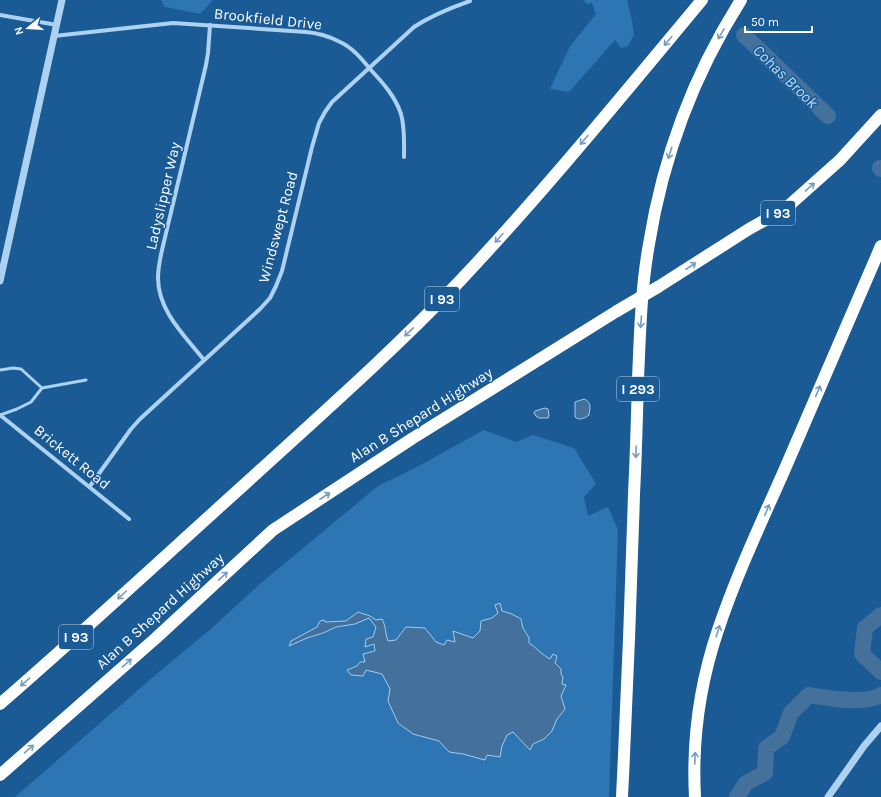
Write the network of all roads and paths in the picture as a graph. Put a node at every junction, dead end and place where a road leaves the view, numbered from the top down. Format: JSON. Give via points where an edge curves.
{"nodes":[{"id":1,"x":62,"y":0,"type":"edge"},
{"id":2,"x":702,"y":0,"type":"edge"},
{"id":3,"x":741,"y":0,"type":"edge"},
{"id":4,"x":470,"y":1,"type":"edge"},
{"id":5,"x":0,"y":15,"type":"edge"},
{"id":6,"x":57,"y":25,"type":"junction"},
{"id":7,"x":210,"y":25,"type":"junction"},
{"id":8,"x":54,"y":36,"type":"junction"},
{"id":9,"x":369,"y":68,"type":"junction"},
{"id":10,"x":881,"y":115,"type":"edge"},
{"id":11,"x":404,"y":157,"type":"dead end"},
{"id":12,"x":881,"y":246,"type":"edge"},
{"id":13,"x":0,"y":281,"type":"edge"},
{"id":14,"x":204,"y":360,"type":"junction"},
{"id":15,"x":0,"y":370,"type":"edge"},
{"id":16,"x":86,"y":380,"type":"dead end"},
{"id":17,"x":42,"y":388,"type":"junction"},
{"id":18,"x":0,"y":415,"type":"edge"},
{"id":19,"x":90,"y":486,"type":"junction"},
{"id":20,"x":130,"y":519,"type":"dead end"},
{"id":21,"x":0,"y":704,"type":"edge"},
{"id":22,"x":881,"y":726,"type":"edge"},
{"id":23,"x":0,"y":775,"type":"edge"},
{"id":24,"x":622,"y":797,"type":"edge"},
{"id":25,"x":695,"y":797,"type":"edge"},
{"id":26,"x":828,"y":797,"type":"edge"}],
"edges":[{"from":1,"to":6,"type":"street"},
{"from":2,"to":21,"type":"highway","number":"I 93","one_way":true,"via":[[522,213],[418,323],[348,391]]},
{"from":3,"to":24,"type":"highway","number":"I 293","one_way":true,"via":[[704,66],[680,123],[661,184],[648,245],[639,340]]},
{"from":4,"to":9,"type":"street","name":"Windswept Road","via":[[426,19]]},
{"from":5,"to":6,"type":"street"},
{"from":6,"to":8,"type":"street"},
{"from":7,"to":8,"type":"street","name":"Brookfield Drive","via":[[161,24]]},
{"from":7,"to":9,"type":"street","name":"Brookfield Drive","via":[[318,34],[349,47]]},
{"from":7,"to":14,"type":"street","name":"Ladyslipper Way","via":[[206,65],[158,268],[161,297],[168,313]]},
{"from":8,"to":13,"type":"street"},
{"from":9,"to":11,"type":"street","name":"Brookfield Drive","via":[[392,95],[400,113],[404,132]]},
{"from":9,"to":14,"type":"street","name":"Windswept Road","via":[[332,102],[319,123],[282,271],[270,298]]},
{"from":23,"to":10,"type":"highway","name":"Alan B Shepard Highway","number":"I 93","one_way":true,"bridge":true,"via":[[156,638],[273,530],[414,438],[658,288],[748,229],[785,209],[840,160]]},
{"from":25,"to":12,"type":"highway","one_way":true,"via":[[697,724],[708,662],[717,631]]},
{"from":14,"to":19,"type":"street","name":"Windswept Road","via":[[140,419]]},
{"from":15,"to":17,"type":"lane","via":[[21,369]]},
{"from":16,"to":17,"type":"lane"},
{"from":17,"to":18,"type":"lane","via":[[31,402]]},
{"from":18,"to":19,"type":"street","name":"Brickett Road"},
{"from":19,"to":20,"type":"street","name":"Brickett Road"},
{"from":22,"to":26,"type":"street"}]}
